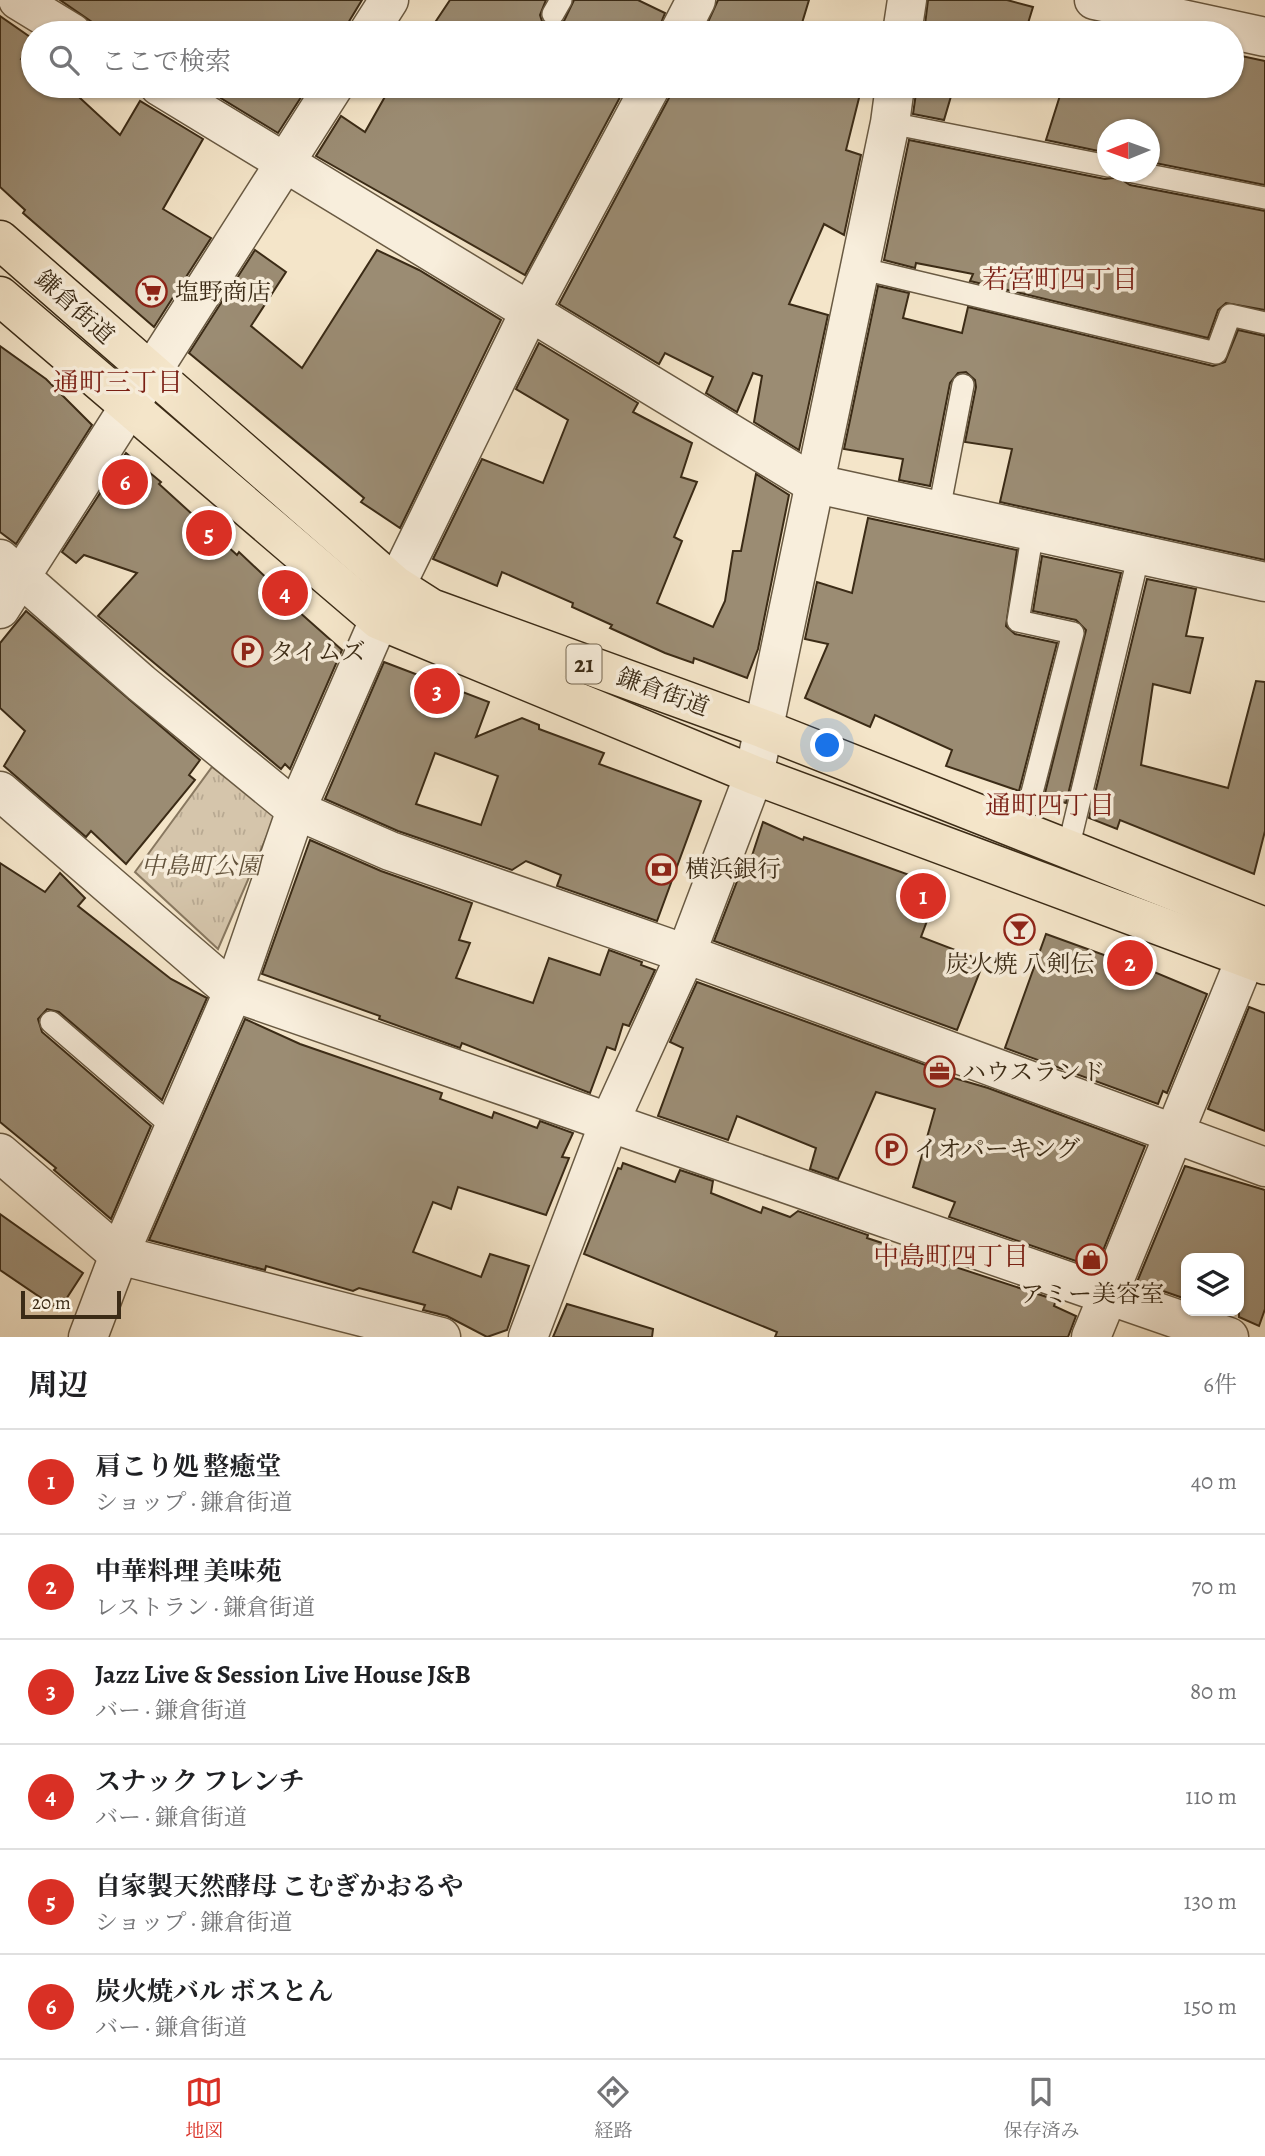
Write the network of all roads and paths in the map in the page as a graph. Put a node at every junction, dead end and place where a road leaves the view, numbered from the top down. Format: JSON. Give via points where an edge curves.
{"nodes":[{"id":1,"x":18,"y":0,"type":"edge"},
{"id":2,"x":389,"y":0,"type":"edge"},
{"id":3,"x":696,"y":0,"type":"edge"},
{"id":4,"x":907,"y":0,"type":"edge"},
{"id":5,"x":1094,"y":0,"type":"edge"},
{"id":6,"x":52,"y":21,"type":"edge"},
{"id":7,"x":376,"y":21,"type":"edge"},
{"id":8,"x":685,"y":21,"type":"edge"},
{"id":9,"x":904,"y":21,"type":"edge"},
{"id":10,"x":1191,"y":21,"type":"edge"},
{"id":11,"x":1244,"y":32,"type":"edge"},
{"id":12,"x":1265,"y":37,"type":"edge"},
{"id":13,"x":179,"y":98,"type":"edge"},
{"id":14,"x":326,"y":98,"type":"edge"},
{"id":15,"x":645,"y":98,"type":"edge"},
{"id":16,"x":893,"y":98,"type":"edge"},
{"id":17,"x":890,"y":123,"type":"junction"},
{"id":18,"x":285,"y":163,"type":"junction"},
{"id":19,"x":1097,"y":164,"type":"edge"},
{"id":20,"x":1160,"y":177,"type":"edge"},
{"id":21,"x":1265,"y":198,"type":"edge"},
{"id":22,"x":0,"y":240,"type":"edge"},
{"id":23,"x":859,"y":268,"type":"junction"},
{"id":24,"x":0,"y":296,"type":"edge"},
{"id":25,"x":530,"y":311,"type":"junction"},
{"id":26,"x":1265,"y":323,"type":"edge"},
{"id":27,"x":151,"y":374,"type":"junction"},
{"id":28,"x":963,"y":385,"type":"dead end"},
{"id":29,"x":129,"y":409,"type":"junction"},
{"id":30,"x":812,"y":483,"type":"junction"},
{"id":31,"x":939,"y":510,"type":"junction"},
{"id":32,"x":1033,"y":531,"type":"junction"},
{"id":33,"x":1139,"y":555,"type":"junction"},
{"id":34,"x":10,"y":568,"type":"edge"},
{"id":35,"x":1265,"y":582,"type":"edge"},
{"id":36,"x":395,"y":585,"type":"junction"},
{"id":37,"x":0,"y":609,"type":"edge"},
{"id":38,"x":379,"y":620,"type":"junction"},
{"id":39,"x":764,"y":729,"type":"junction"},
{"id":40,"x":754,"y":775,"type":"junction"},
{"id":41,"x":0,"y":791,"type":"edge"},
{"id":42,"x":1028,"y":807,"type":"dead end"},
{"id":43,"x":296,"y":810,"type":"junction"},
{"id":44,"x":1068,"y":849,"type":"junction"},
{"id":45,"x":1260,"y":936,"type":"edge"},
{"id":46,"x":686,"y":954,"type":"junction"},
{"id":47,"x":233,"y":992,"type":"junction"},
{"id":48,"x":51,"y":1022,"type":"dead end"},
{"id":49,"x":609,"y":1123,"type":"junction"},
{"id":50,"x":174,"y":1128,"type":"junction"},
{"id":51,"x":1172,"y":1134,"type":"junction"},
{"id":52,"x":0,"y":1153,"type":"edge"},
{"id":53,"x":1265,"y":1167,"type":"edge"},
{"id":54,"x":119,"y":1255,"type":"junction"},
{"id":55,"x":1107,"y":1296,"type":"junction"},
{"id":56,"x":88,"y":1337,"type":"edge"},
{"id":57,"x":441,"y":1337,"type":"edge"},
{"id":58,"x":528,"y":1337,"type":"edge"},
{"id":59,"x":1091,"y":1337,"type":"edge"},
{"id":60,"x":1229,"y":1337,"type":"edge"}],
"edges":[{"from":1,"to":6,"type":"street"},
{"from":2,"to":7,"type":"street"},
{"from":3,"to":8,"type":"street"},
{"from":4,"to":9,"type":"street"},
{"from":5,"to":10,"type":"street"},
{"from":11,"to":12,"type":"street"},
{"from":13,"to":18,"type":"street"},
{"from":14,"to":18,"type":"street"},
{"from":15,"to":25,"type":"street"},
{"from":16,"to":17,"type":"street"},
{"from":17,"to":19,"type":"lane"},
{"from":17,"to":23,"type":"street"},
{"from":18,"to":25,"type":"street"},
{"from":18,"to":27,"type":"street"},
{"from":20,"to":21,"type":"lane"},
{"from":22,"to":27,"type":"main road","name":"鎌倉街道","number":"21"},
{"from":23,"to":26,"type":"lane","via":[[1216,353],[1230,314]]},
{"from":23,"to":30,"type":"street"},
{"from":24,"to":29,"type":"main road","name":"鎌倉街道","number":"21"},
{"from":25,"to":30,"type":"street"},
{"from":25,"to":36,"type":"street"},
{"from":27,"to":29,"type":"street"},
{"from":27,"to":36,"type":"main road","name":"鎌倉街道","number":"21"},
{"from":28,"to":31,"type":"lane"},
{"from":29,"to":34,"type":"street"},
{"from":29,"to":38,"type":"main road","name":"鎌倉街道","number":"21"},
{"from":30,"to":31,"type":"street"},
{"from":30,"to":39,"type":"street"},
{"from":31,"to":32,"type":"street"},
{"from":32,"to":33,"type":"street"},
{"from":32,"to":42,"type":"lane","via":[[1018,621],[1073,633]]},
{"from":33,"to":35,"type":"street"},
{"from":33,"to":44,"type":"lane"},
{"from":34,"to":37,"type":"street"},
{"from":34,"to":43,"type":"street"},
{"from":36,"to":38,"type":"street"},
{"from":36,"to":39,"type":"main road","name":"鎌倉街道","number":"21","via":[[431,608]]},
{"from":38,"to":40,"type":"main road","name":"鎌倉街道","number":"21"},
{"from":38,"to":43,"type":"street"},
{"from":39,"to":40,"type":"street"},
{"from":39,"to":44,"type":"main road","name":"鎌倉街道","number":"21"},
{"from":40,"to":45,"type":"main road","name":"鎌倉街道","number":"21"},
{"from":40,"to":46,"type":"street"},
{"from":41,"to":47,"type":"street"},
{"from":43,"to":46,"type":"street","via":[[390,851]]},
{"from":43,"to":47,"type":"street"},
{"from":44,"to":45,"type":"main road","name":"鎌倉街道","number":"21"},
{"from":45,"to":51,"type":"street"},
{"from":46,"to":49,"type":"street"},
{"from":46,"to":51,"type":"street"},
{"from":47,"to":49,"type":"street"},
{"from":47,"to":50,"type":"street"},
{"from":48,"to":50,"type":"lane"},
{"from":49,"to":55,"type":"street"},
{"from":49,"to":58,"type":"street"},
{"from":50,"to":54,"type":"street"},
{"from":51,"to":53,"type":"street"},
{"from":51,"to":55,"type":"street"},
{"from":52,"to":54,"type":"street"},
{"from":54,"to":56,"type":"street"},
{"from":54,"to":57,"type":"street"},
{"from":55,"to":59,"type":"street"},
{"from":55,"to":60,"type":"street"}]}
